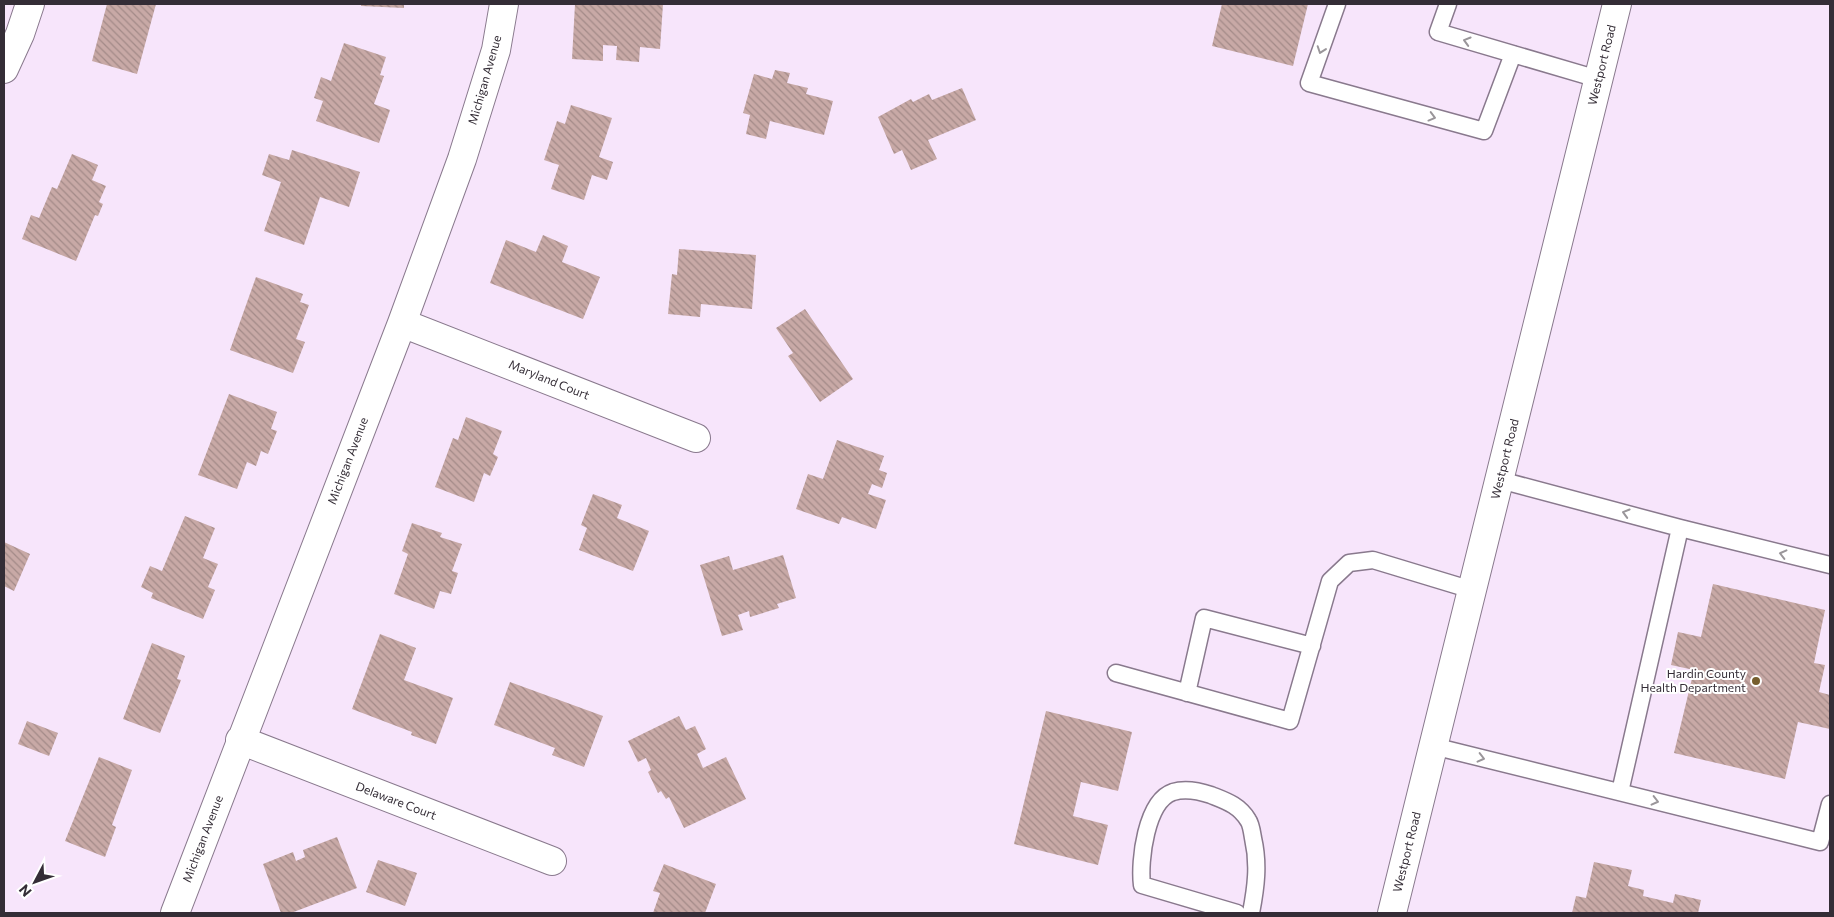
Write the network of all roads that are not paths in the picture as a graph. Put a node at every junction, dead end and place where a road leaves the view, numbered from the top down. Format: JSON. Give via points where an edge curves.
{"nodes":[{"id":1,"x":30,"y":4,"type":"edge"},
{"id":2,"x":504,"y":4,"type":"edge"},
{"id":3,"x":1337,"y":4,"type":"edge"},
{"id":4,"x":1448,"y":4,"type":"edge"},
{"id":5,"x":1617,"y":4,"type":"edge"},
{"id":6,"x":1513,"y":54,"type":"junction"},
{"id":7,"x":4,"y":69,"type":"edge"},
{"id":8,"x":1598,"y":79,"type":"junction"},
{"id":9,"x":402,"y":323,"type":"junction"},
{"id":10,"x":696,"y":438,"type":"dead end"},
{"id":11,"x":1500,"y":480,"type":"junction"},
{"id":12,"x":1680,"y":528,"type":"junction"},
{"id":13,"x":1830,"y":565,"type":"edge"},
{"id":14,"x":1472,"y":590,"type":"junction"},
{"id":15,"x":1312,"y":646,"type":"junction"},
{"id":16,"x":1116,"y":673,"type":"dead end"},
{"id":17,"x":1187,"y":693,"type":"junction"},
{"id":18,"x":240,"y":740,"type":"junction"},
{"id":19,"x":1433,"y":746,"type":"junction"},
{"id":20,"x":1620,"y":792,"type":"junction"},
{"id":21,"x":1830,"y":804,"type":"edge"},
{"id":22,"x":552,"y":861,"type":"dead end"},
{"id":23,"x":175,"y":913,"type":"edge"},
{"id":24,"x":1237,"y":913,"type":"edge"},
{"id":25,"x":1251,"y":913,"type":"edge"},
{"id":26,"x":1392,"y":913,"type":"edge"}],
"edges":[{"from":1,"to":7,"type":"street"},
{"from":2,"to":9,"type":"street","name":"Michigan Avenue","via":[[496,50],[462,158]]},
{"from":3,"to":6,"type":"lane","one_way":true,"via":[[1309,83],[1484,131]]},
{"from":6,"to":4,"type":"lane","one_way":true,"via":[[1438,32]]},
{"from":5,"to":8,"type":"street","name":"Westport Road"},
{"from":6,"to":8,"type":"lane"},
{"from":8,"to":11,"type":"street","name":"Westport Road"},
{"from":9,"to":10,"type":"street","name":"Maryland Court"},
{"from":9,"to":18,"type":"street","name":"Michigan Avenue"},
{"from":12,"to":11,"type":"lane","one_way":true},
{"from":11,"to":14,"type":"street","name":"Westport Road"},
{"from":13,"to":12,"type":"lane","one_way":true},
{"from":12,"to":20,"type":"lane"},
{"from":14,"to":15,"type":"lane","via":[[1373,560],[1348,563],[1330,581]]},
{"from":14,"to":19,"type":"street","name":"Westport Road"},
{"from":15,"to":17,"type":"lane","via":[[1290,722]]},
{"from":15,"to":17,"type":"lane","via":[[1204,618]]},
{"from":16,"to":17,"type":"lane"},
{"from":18,"to":22,"type":"street","name":"Delaware Court"},
{"from":18,"to":23,"type":"street","name":"Michigan Avenue"},
{"from":19,"to":20,"type":"lane","one_way":true},
{"from":19,"to":26,"type":"street","name":"Westport Road"},
{"from":20,"to":21,"type":"lane","one_way":true,"via":[[1820,842]]},
{"from":24,"to":25,"type":"lane","via":[[1142,884],[1140,866],[1148,829],[1156,806],[1173,792],[1196,790],[1233,803],[1249,821],[1257,857],[1257,881]]}]}
